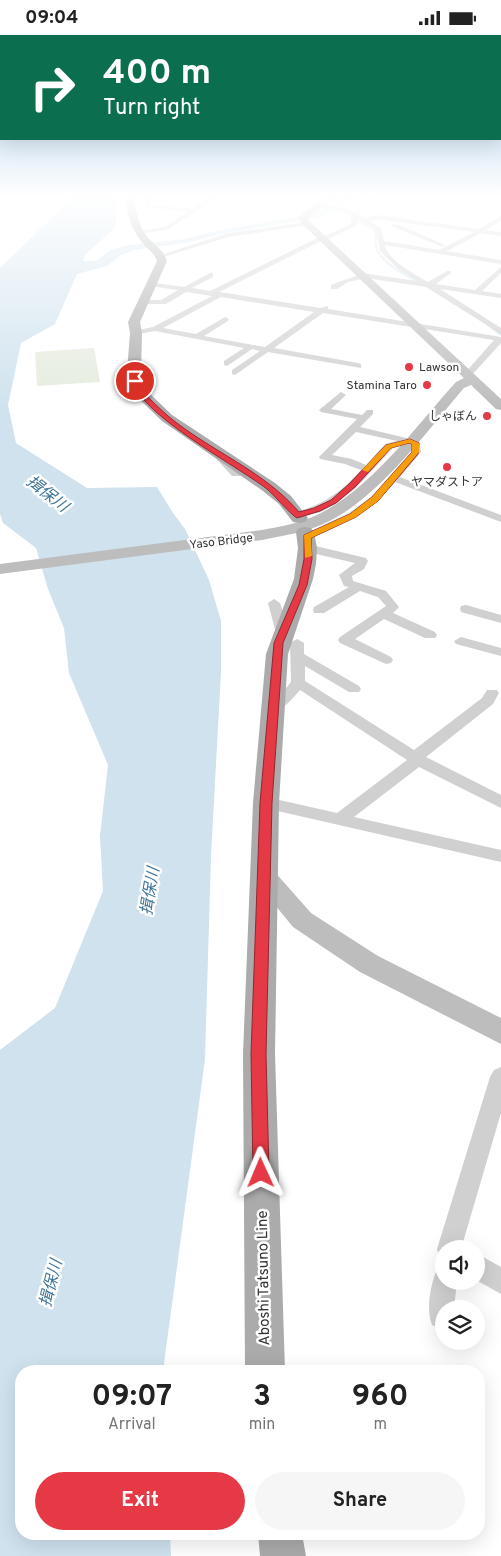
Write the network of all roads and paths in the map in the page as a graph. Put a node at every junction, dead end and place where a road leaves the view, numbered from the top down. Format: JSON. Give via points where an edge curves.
{"nodes":[{"id":1,"x":161,"y":267,"type":"edge"},
{"id":2,"x":264,"y":267,"type":"edge"},
{"id":3,"x":353,"y":267,"type":"edge"},
{"id":4,"x":399,"y":267,"type":"edge"},
{"id":5,"x":501,"y":269,"type":"edge"},
{"id":6,"x":449,"y":272,"type":"dead end"},
{"id":7,"x":210,"y":275,"type":"dead end"},
{"id":8,"x":363,"y":276,"type":"junction"},
{"id":9,"x":152,"y":284,"type":"junction"},
{"id":10,"x":427,"y":285,"type":"junction"},
{"id":11,"x":323,"y":286,"type":"dead end"},
{"id":12,"x":334,"y":287,"type":"junction"},
{"id":13,"x":186,"y":289,"type":"junction"},
{"id":14,"x":344,"y":289,"type":"dead end"},
{"id":15,"x":477,"y":292,"type":"junction"},
{"id":16,"x":212,"y":293,"type":"junction"},
{"id":17,"x":221,"y":295,"type":"junction"},
{"id":18,"x":291,"y":296,"type":"dead end"},
{"id":19,"x":501,"y":296,"type":"edge"},
{"id":20,"x":252,"y":299,"type":"junction"},
{"id":21,"x":142,"y":302,"type":"junction"},
{"id":22,"x":334,"y":303,"type":"dead end"},
{"id":23,"x":280,"y":304,"type":"junction"},
{"id":24,"x":322,"y":310,"type":"junction"},
{"id":25,"x":416,"y":326,"type":"junction"},
{"id":26,"x":155,"y":329,"type":"junction"},
{"id":27,"x":136,"y":333,"type":"junction"},
{"id":28,"x":198,"y":336,"type":"junction"},
{"id":29,"x":501,"y":337,"type":"edge"},
{"id":30,"x":250,"y":347,"type":"junction"},
{"id":31,"x":267,"y":350,"type":"junction"},
{"id":32,"x":244,"y":366,"type":"junction"},
{"id":33,"x":358,"y":366,"type":"dead end"},
{"id":34,"x":235,"y":372,"type":"dead end"},
{"id":35,"x":470,"y":377,"type":"junction"},
{"id":36,"x":341,"y":395,"type":"dead end"},
{"id":37,"x":501,"y":406,"type":"edge"},
{"id":38,"x":354,"y":428,"type":"junction"},
{"id":39,"x":410,"y":441,"type":"junction"},
{"id":40,"x":214,"y":449,"type":"junction"},
{"id":41,"x":366,"y":469,"type":"junction"},
{"id":42,"x":236,"y":474,"type":"dead end"},
{"id":43,"x":394,"y":478,"type":"junction"},
{"id":44,"x":501,"y":519,"type":"edge"},
{"id":45,"x":303,"y":530,"type":"junction"},
{"id":46,"x":0,"y":569,"type":"edge"},
{"id":47,"x":358,"y":587,"type":"junction"},
{"id":48,"x":274,"y":603,"type":"dead end"},
{"id":49,"x":466,"y":609,"type":"dead end"},
{"id":50,"x":319,"y":610,"type":"dead end"},
{"id":51,"x":384,"y":613,"type":"junction"},
{"id":52,"x":501,"y":619,"type":"edge"},
{"id":53,"x":430,"y":635,"type":"dead end"},
{"id":54,"x":461,"y":641,"type":"dead end"},
{"id":55,"x":293,"y":644,"type":"junction"},
{"id":56,"x":501,"y":652,"type":"edge"},
{"id":57,"x":386,"y":660,"type":"dead end"},
{"id":58,"x":298,"y":683,"type":"junction"},
{"id":59,"x":354,"y":689,"type":"dead end"},
{"id":60,"x":492,"y":693,"type":"dead end"},
{"id":61,"x":272,"y":707,"type":"junction"},
{"id":62,"x":416,"y":758,"type":"junction"},
{"id":63,"x":501,"y":802,"type":"edge"},
{"id":64,"x":266,"y":803,"type":"junction"},
{"id":65,"x":339,"y":820,"type":"junction"},
{"id":66,"x":501,"y":856,"type":"edge"},
{"id":67,"x":264,"y":877,"type":"junction"},
{"id":68,"x":501,"y":1032,"type":"edge"},
{"id":69,"x":501,"y":1077,"type":"edge"},
{"id":70,"x":452,"y":1240,"type":"edge"},
{"id":71,"x":485,"y":1271,"type":"edge"},
{"id":72,"x":501,"y":1282,"type":"edge"},
{"id":73,"x":265,"y":1365,"type":"edge"},
{"id":74,"x":281,"y":1540,"type":"edge"},
{"id":75,"x":283,"y":1556,"type":"edge"}],
"edges":[{"from":1,"to":9,"type":"main road"},
{"from":2,"to":16,"type":"street"},
{"from":3,"to":8,"type":"street"},
{"from":4,"to":10,"type":"street"},
{"from":5,"to":15,"type":"street"},
{"from":6,"to":10,"type":"street"},
{"from":7,"to":13,"type":"street"},
{"from":8,"to":10,"type":"street"},
{"from":8,"to":12,"type":"street"},
{"from":8,"to":25,"type":"street"},
{"from":9,"to":13,"type":"street"},
{"from":9,"to":21,"type":"main road"},
{"from":10,"to":15,"type":"street"},
{"from":10,"to":29,"type":"street","via":[[481,317]]},
{"from":11,"to":12,"type":"street"},
{"from":12,"to":14,"type":"street"},
{"from":13,"to":16,"type":"street"},
{"from":13,"to":21,"type":"street","via":[[163,302]]},
{"from":15,"to":19,"type":"street"},
{"from":16,"to":17,"type":"street"},
{"from":17,"to":20,"type":"street"},
{"from":17,"to":26,"type":"street"},
{"from":18,"to":23,"type":"street"},
{"from":20,"to":23,"type":"street"},
{"from":20,"to":28,"type":"street"},
{"from":21,"to":27,"type":"main road","via":[[134,321]]},
{"from":22,"to":24,"type":"street"},
{"from":23,"to":24,"type":"street"},
{"from":24,"to":25,"type":"street"},
{"from":24,"to":31,"type":"street"},
{"from":25,"to":29,"type":"street"},
{"from":25,"to":35,"type":"street"},
{"from":26,"to":27,"type":"street"},
{"from":26,"to":28,"type":"street"},
{"from":27,"to":40,"type":"main road","via":[[134,372],[139,391],[167,418]]},
{"from":28,"to":30,"type":"street"},
{"from":29,"to":35,"type":"street"},
{"from":30,"to":31,"type":"street"},
{"from":30,"to":32,"type":"street","via":[[223,362]]},
{"from":31,"to":32,"type":"street"},
{"from":31,"to":33,"type":"street"},
{"from":32,"to":34,"type":"street"},
{"from":35,"to":37,"type":"street"},
{"from":35,"to":39,"type":"street","name":"Yaso Bridge"},
{"from":36,"to":38,"type":"street","via":[[324,410],[367,415]]},
{"from":38,"to":39,"type":"street"},
{"from":38,"to":41,"type":"street","via":[[324,457],[348,461]]},
{"from":39,"to":41,"type":"street","via":[[389,446]]},
{"from":39,"to":43,"type":"street","via":[[415,443],[416,452]]},
{"from":39,"to":46,"type":"street","name":"Yaso Bridge","via":[[376,479],[333,513],[293,529]]},
{"from":40,"to":42,"type":"street"},
{"from":40,"to":45,"type":"main road","via":[[285,500]]},
{"from":41,"to":45,"type":"street","via":[[333,501],[317,510]]},
{"from":43,"to":44,"type":"street"},
{"from":43,"to":45,"type":"street","via":[[375,499],[353,515]]},
{"from":45,"to":47,"type":"street","via":[[362,561],[360,566],[345,575],[348,583]]},
{"from":45,"to":55,"type":"main road","name":"Aboshi Tatsuno Line","via":[[308,559]]},
{"from":47,"to":50,"type":"street"},
{"from":47,"to":51,"type":"street","via":[[382,594],[393,607]]},
{"from":48,"to":55,"type":"street"},
{"from":49,"to":52,"type":"street"},
{"from":51,"to":53,"type":"street"},
{"from":51,"to":57,"type":"street","via":[[345,640]]},
{"from":54,"to":56,"type":"street"},
{"from":55,"to":58,"type":"street"},
{"from":55,"to":59,"type":"street"},
{"from":55,"to":61,"type":"main road","name":"Aboshi Tatsuno Line","via":[[277,654]]},
{"from":58,"to":61,"type":"street","via":[[284,700]]},
{"from":58,"to":62,"type":"street"},
{"from":60,"to":62,"type":"street","via":[[488,701]]},
{"from":61,"to":64,"type":"main road","name":"Aboshi Tatsuno Line"},
{"from":62,"to":63,"type":"street"},
{"from":62,"to":65,"type":"street","via":[[413,764]]},
{"from":64,"to":65,"type":"street"},
{"from":64,"to":67,"type":"main road","name":"Aboshi Tatsuno Line"},
{"from":65,"to":66,"type":"street"},
{"from":67,"to":68,"type":"street","via":[[302,920],[369,964]]},
{"from":67,"to":73,"type":"main road","name":"Aboshi Tatsuno Line","via":[[258,1054]]},
{"from":69,"to":70,"type":"street"},
{"from":71,"to":72,"type":"street"},
{"from":74,"to":75,"type":"main road"}]}
